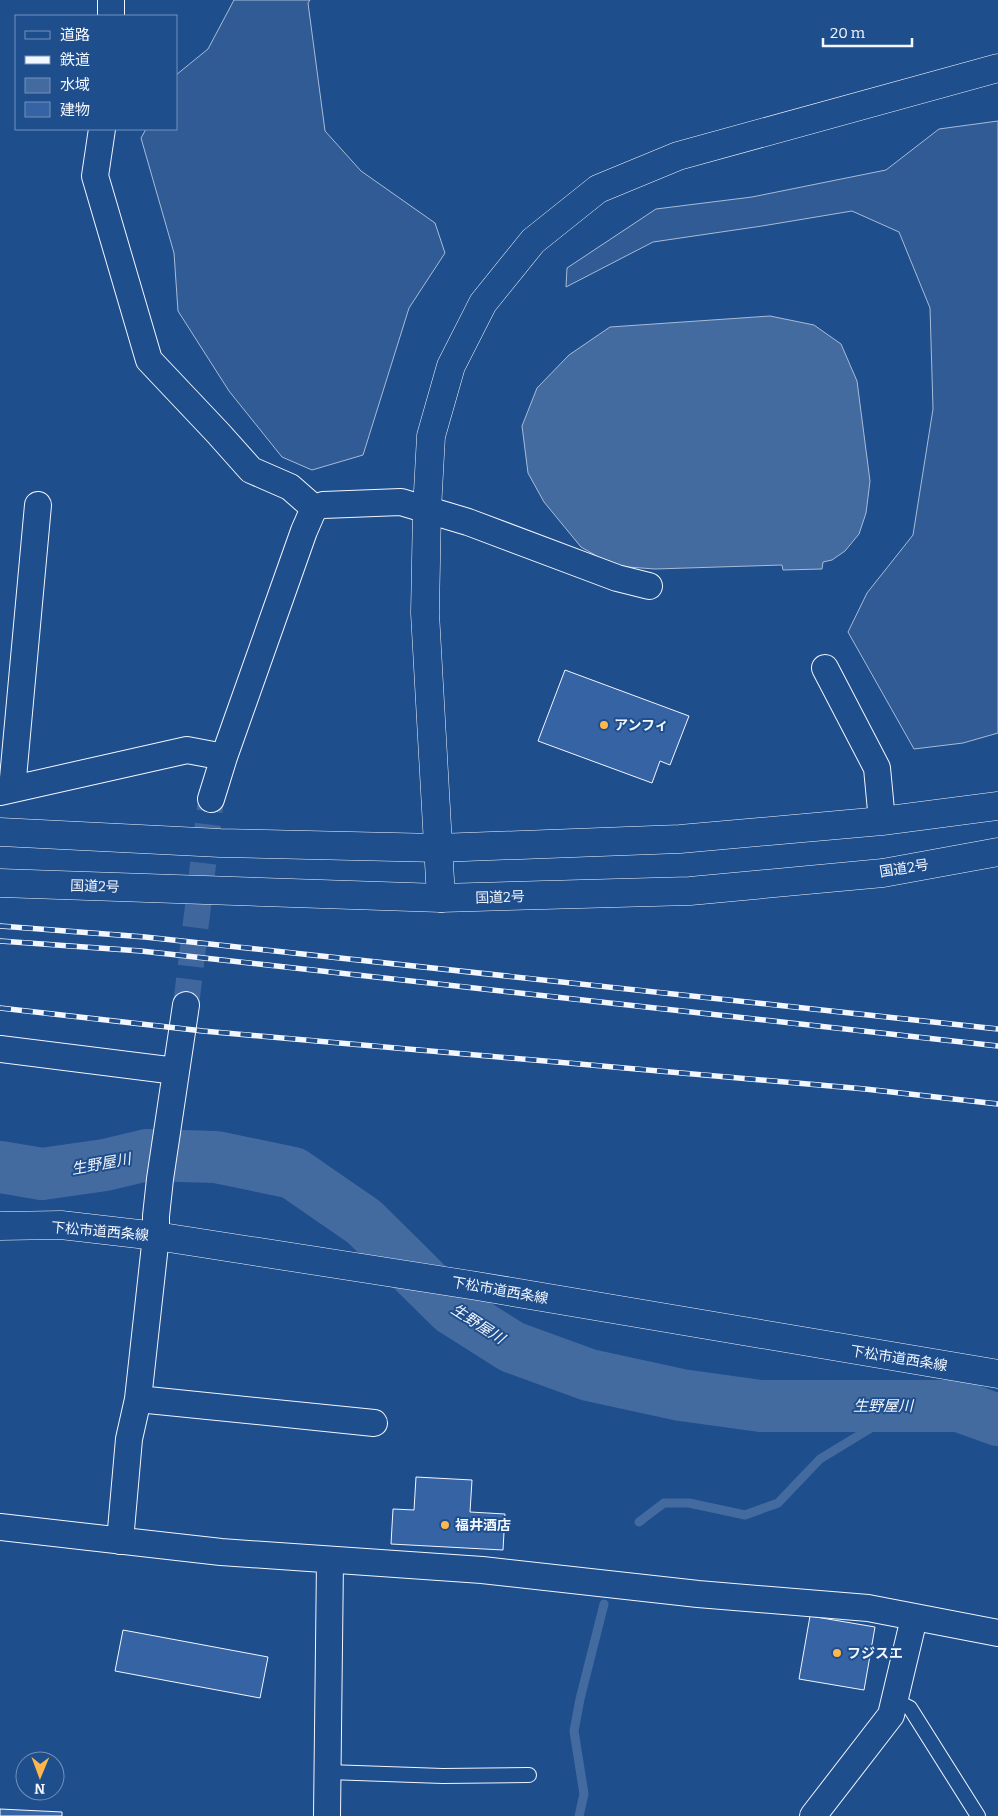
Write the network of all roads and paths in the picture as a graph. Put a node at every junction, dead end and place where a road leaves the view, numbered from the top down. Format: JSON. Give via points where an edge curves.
{"nodes":[{"id":1,"x":111,"y":0,"type":"edge"},
{"id":2,"x":111,"y":15,"type":"edge"},
{"id":3,"x":998,"y":68,"type":"edge"},
{"id":4,"x":102,"y":130,"type":"edge"},
{"id":5,"x":38,"y":505,"type":"dead end"},
{"id":6,"x":314,"y":508,"type":"junction"},
{"id":7,"x":427,"y":510,"type":"junction"},
{"id":8,"x":649,"y":586,"type":"dead end"},
{"id":9,"x":825,"y":668,"type":"dead end"},
{"id":10,"x":224,"y":757,"type":"junction"},
{"id":11,"x":6,"y":790,"type":"edge"},
{"id":12,"x":212,"y":799,"type":"tunnel mouth"},
{"id":13,"x":998,"y":806,"type":"edge"},
{"id":14,"x":882,"y":821,"type":"junction"},
{"id":15,"x":0,"y":832,"type":"edge"},
{"id":16,"x":438,"y":848,"type":"junction"},
{"id":17,"x":998,"y":852,"type":"edge"},
{"id":18,"x":0,"y":883,"type":"edge"},
{"id":19,"x":441,"y":898,"type":"junction"},
{"id":20,"x":186,"y":1005,"type":"tunnel mouth"},
{"id":21,"x":0,"y":1049,"type":"edge"},
{"id":22,"x":176,"y":1071,"type":"junction"},
{"id":23,"x":0,"y":1226,"type":"edge"},
{"id":24,"x":156,"y":1236,"type":"junction"},
{"id":25,"x":998,"y":1374,"type":"edge"},
{"id":26,"x":138,"y":1398,"type":"junction"},
{"id":27,"x":374,"y":1423,"type":"dead end"},
{"id":28,"x":0,"y":1527,"type":"edge"},
{"id":29,"x":120,"y":1541,"type":"junction"},
{"id":30,"x":330,"y":1560,"type":"junction"},
{"id":31,"x":914,"y":1618,"type":"junction"},
{"id":32,"x":998,"y":1633,"type":"edge"},
{"id":33,"x":894,"y":1700,"type":"junction"},
{"id":34,"x":328,"y":1772,"type":"junction"},
{"id":35,"x":529,"y":1775,"type":"dead end"},
{"id":36,"x":327,"y":1816,"type":"edge"},
{"id":37,"x":813,"y":1816,"type":"edge"},
{"id":38,"x":978,"y":1816,"type":"edge"}],
"edges":[{"from":1,"to":2,"type":"street"},
{"from":3,"to":7,"type":"main road","via":[[678,156],[598,189],[533,241],[483,303],[450,366],[430,436]]},
{"from":4,"to":6,"type":"street","via":[[95,176],[149,360],[251,470],[290,487]]},
{"from":5,"to":11,"type":"street"},
{"from":6,"to":7,"type":"street","via":[[401,502]]},
{"from":6,"to":10,"type":"street"},
{"from":7,"to":8,"type":"street","via":[[468,522],[617,578]]},
{"from":7,"to":16,"type":"main road","via":[[425,613]]},
{"from":9,"to":14,"type":"street","via":[[877,768]]},
{"from":10,"to":11,"type":"street","via":[[187,750]]},
{"from":10,"to":12,"type":"street"},
{"from":13,"to":14,"type":"main road"},
{"from":14,"to":16,"type":"main road","via":[[680,839]]},
{"from":15,"to":16,"type":"main road","via":[[220,843]]},
{"from":16,"to":19,"type":"main road"},
{"from":17,"to":19,"type":"main road","name":"国道2号","via":[[884,872],[690,891]]},
{"from":18,"to":19,"type":"main road","name":"国道2号"},
{"from":20,"to":22,"type":"street"},
{"from":21,"to":22,"type":"street"},
{"from":22,"to":24,"type":"street","via":[[160,1179]]},
{"from":23,"to":24,"type":"main road","name":"下松市道西条線","via":[[61,1225]]},
{"from":24,"to":25,"type":"main road","name":"下松市道西条線","via":[[363,1267]]},
{"from":24,"to":26,"type":"street"},
{"from":26,"to":27,"type":"street"},
{"from":26,"to":29,"type":"street","via":[[129,1439]]},
{"from":28,"to":29,"type":"street"},
{"from":29,"to":30,"type":"street"},
{"from":30,"to":31,"type":"street","via":[[482,1570],[698,1594],[868,1608]]},
{"from":30,"to":34,"type":"street"},
{"from":31,"to":32,"type":"street"},
{"from":31,"to":33,"type":"street"},
{"from":33,"to":37,"type":"street","via":[[891,1715]]},
{"from":33,"to":38,"type":"lane","via":[[910,1708]]},
{"from":34,"to":35,"type":"lane"},
{"from":34,"to":36,"type":"street"}]}
